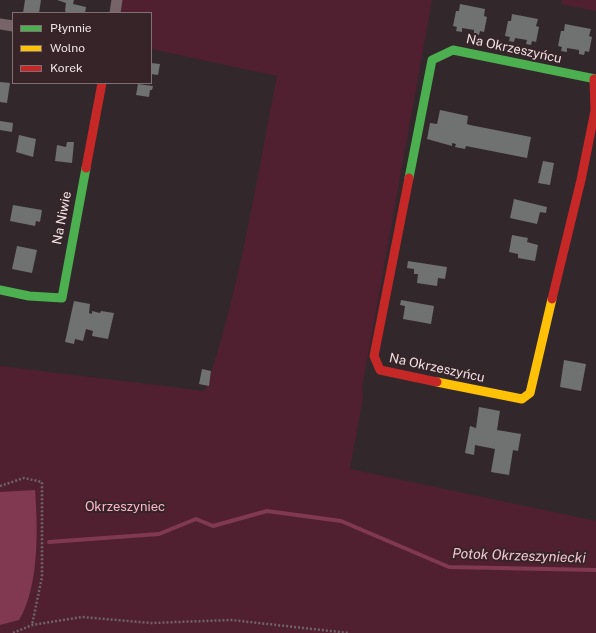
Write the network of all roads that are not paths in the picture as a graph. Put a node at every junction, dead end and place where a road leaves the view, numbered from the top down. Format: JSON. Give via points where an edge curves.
{"nodes":[{"id":1,"x":117,"y":0,"type":"edge"},
{"id":2,"x":115,"y":12,"type":"edge"},
{"id":3,"x":0,"y":24,"type":"edge"},
{"id":4,"x":12,"y":26,"type":"edge"},
{"id":5,"x":595,"y":79,"type":"edge"},
{"id":6,"x":102,"y":84,"type":"edge"},
{"id":7,"x":0,"y":290,"type":"edge"}],
"edges":[{"from":1,"to":2,"type":"street"},
{"from":3,"to":4,"type":"street"},
{"from":5,"to":5,"type":"street","name":"Na Okrzeszyńcu","via":[[453,50],[432,60],[374,356],[380,370],[522,399],[530,393],[581,180],[595,111]]},
{"from":6,"to":7,"type":"street","name":"Na Niwie","via":[[62,298],[29,296]]}]}
